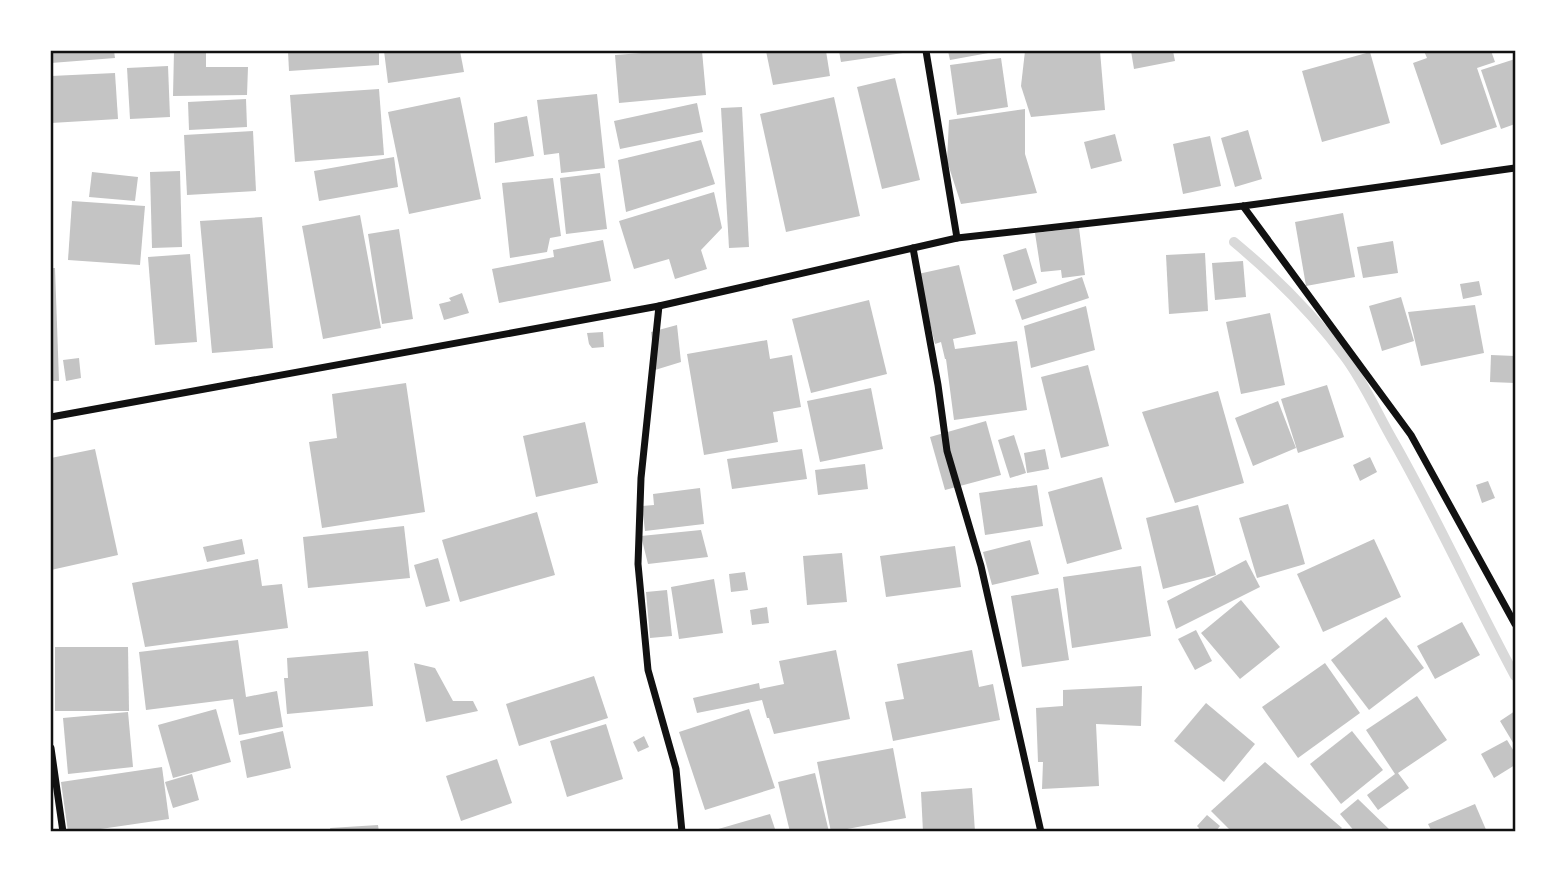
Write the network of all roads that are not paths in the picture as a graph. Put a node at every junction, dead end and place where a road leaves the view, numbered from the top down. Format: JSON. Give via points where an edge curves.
{"nodes":[{"id":1,"x":926,"y":51,"type":"edge"},
{"id":2,"x":1515,"y":167,"type":"edge"},
{"id":3,"x":1243,"y":206,"type":"junction"},
{"id":4,"x":957,"y":238,"type":"junction"},
{"id":5,"x":913,"y":248,"type":"junction"},
{"id":6,"x":659,"y":306,"type":"junction"},
{"id":7,"x":51,"y":417,"type":"edge"},
{"id":8,"x":1515,"y":624,"type":"edge"},
{"id":9,"x":51,"y":748,"type":"edge"},
{"id":10,"x":63,"y":832,"type":"edge"},
{"id":11,"x":682,"y":832,"type":"edge"},
{"id":12,"x":1041,"y":832,"type":"edge"}],
"edges":[{"from":1,"to":4,"type":"street"},
{"from":2,"to":3,"type":"street"},
{"from":3,"to":4,"type":"street"},
{"from":3,"to":8,"type":"street","via":[[1411,435]]},
{"from":4,"to":5,"type":"street"},
{"from":5,"to":6,"type":"street"},
{"from":5,"to":12,"type":"street","via":[[947,451],[981,566]]},
{"from":6,"to":7,"type":"street"},
{"from":6,"to":11,"type":"street","via":[[641,478],[638,564],[648,670],[676,769]]},
{"from":9,"to":10,"type":"street"}]}
